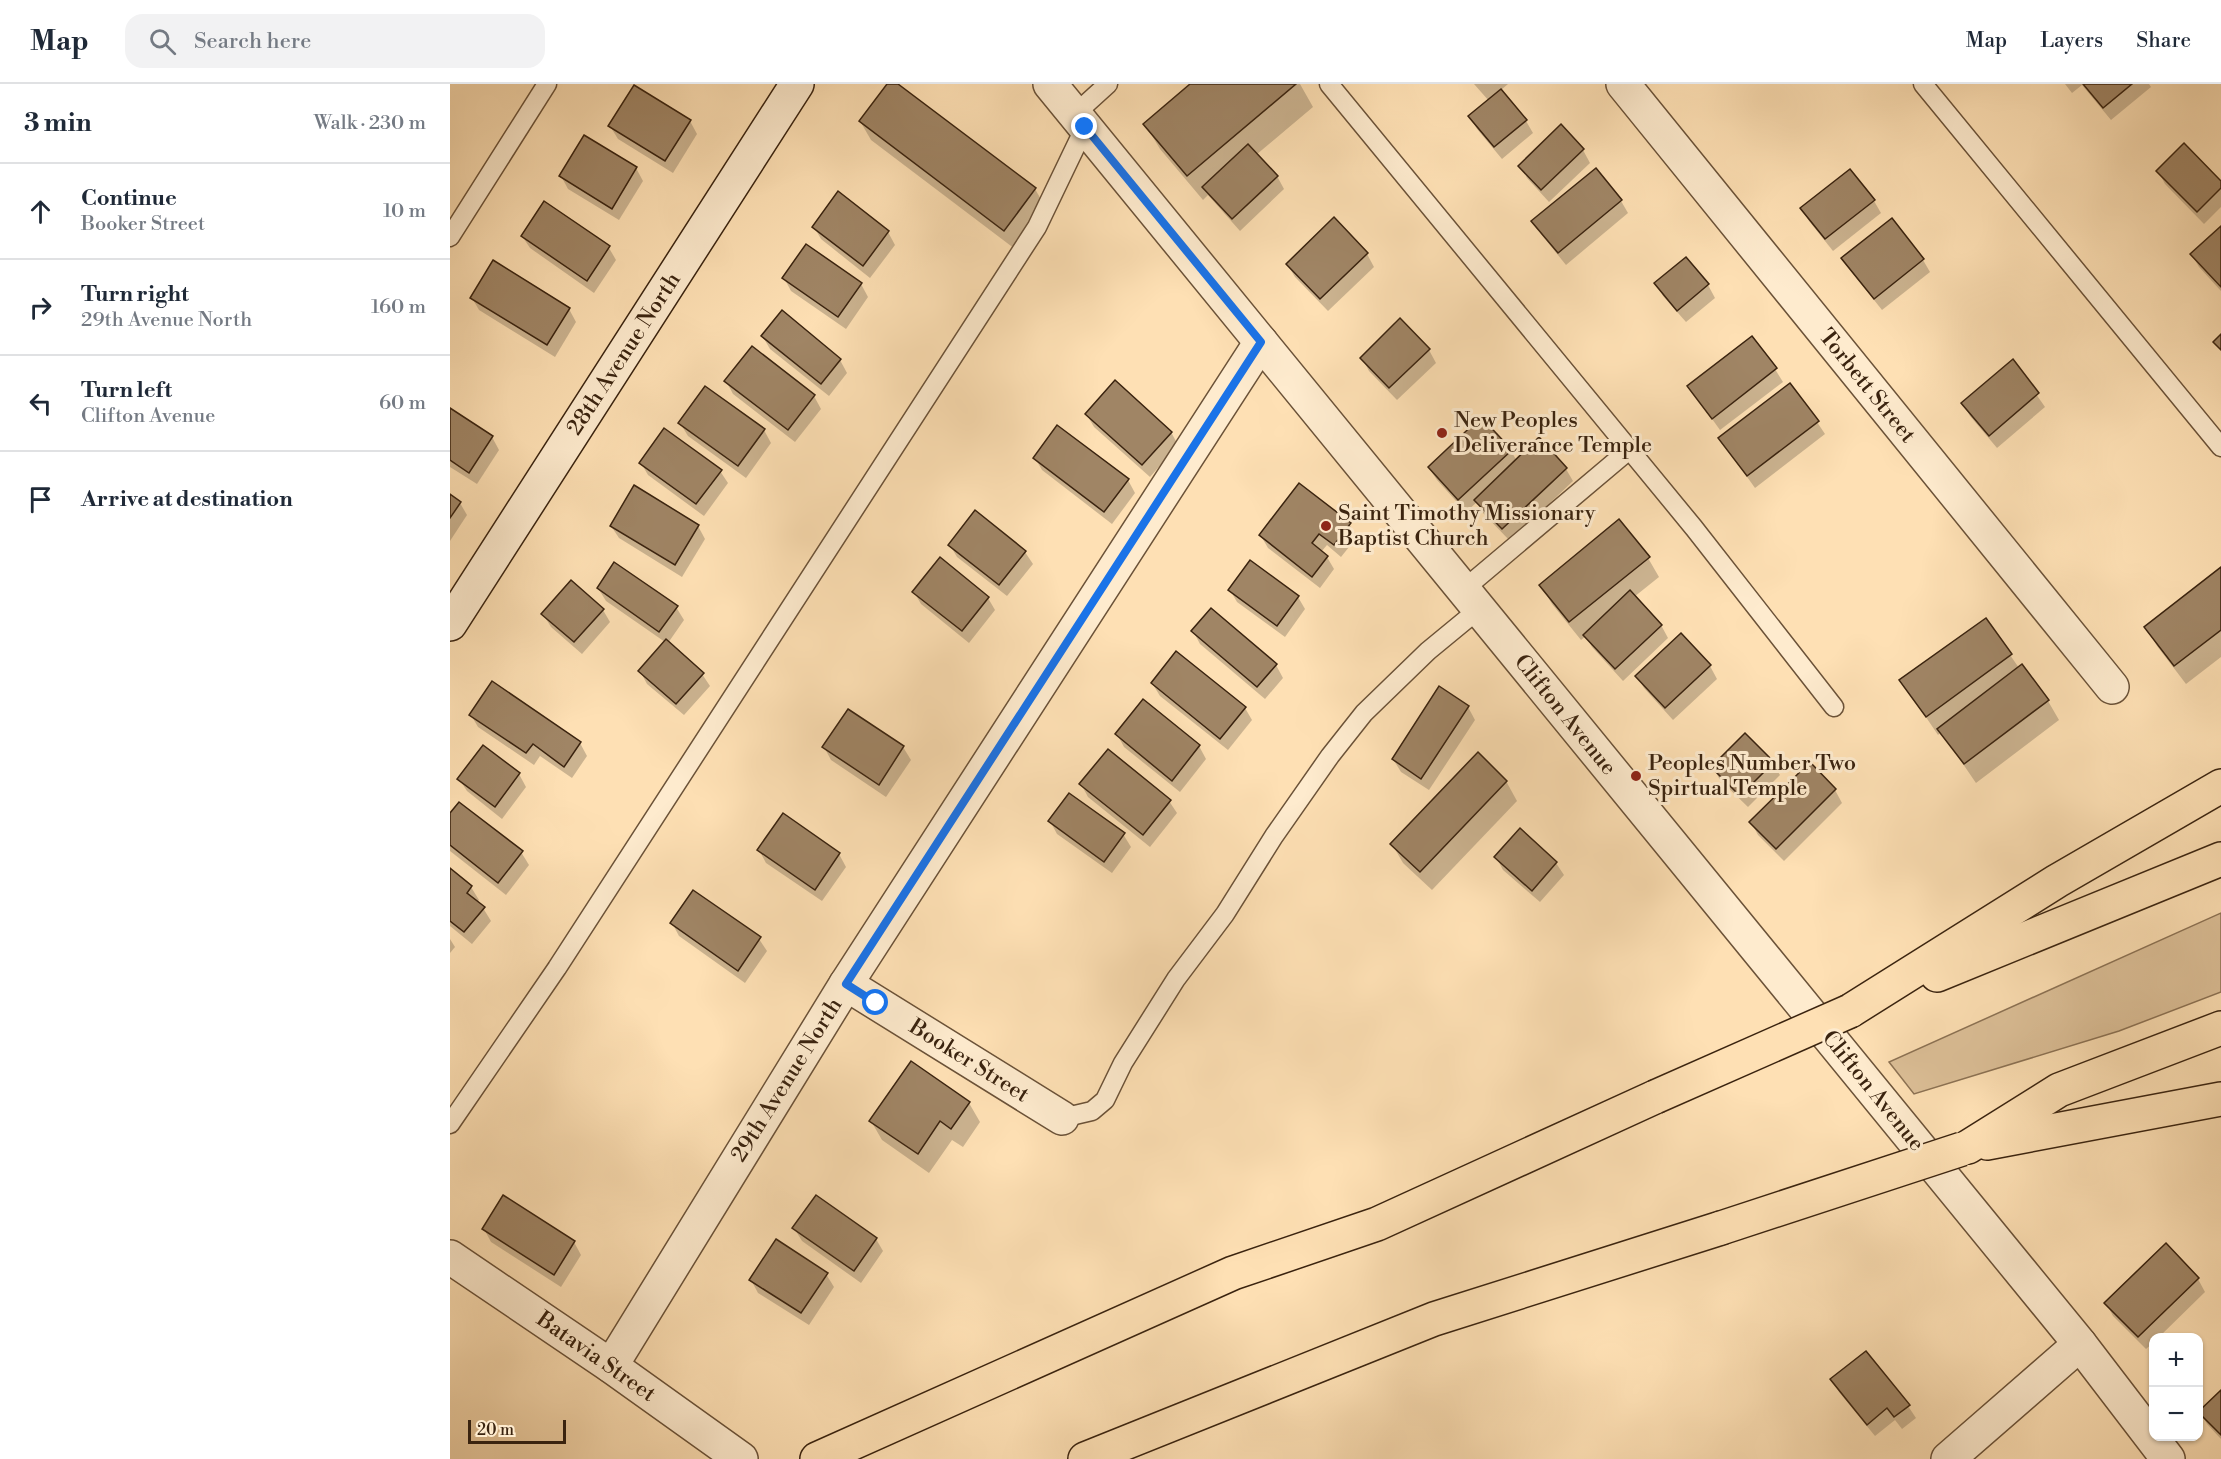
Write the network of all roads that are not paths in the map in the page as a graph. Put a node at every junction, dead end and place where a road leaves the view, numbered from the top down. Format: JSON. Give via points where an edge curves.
{"nodes":[{"id":1,"x":547,"y":84,"type":"edge"},
{"id":2,"x":797,"y":84,"type":"edge"},
{"id":3,"x":1050,"y":84,"type":"edge"},
{"id":4,"x":1108,"y":84,"type":"edge"},
{"id":5,"x":1329,"y":84,"type":"edge"},
{"id":6,"x":1623,"y":84,"type":"edge"},
{"id":7,"x":1923,"y":84,"type":"edge"},
{"id":8,"x":1080,"y":121,"type":"junction"},
{"id":9,"x":450,"y":237,"type":"edge"},
{"id":10,"x":1261,"y":342,"type":"junction"},
{"id":11,"x":2221,"y":447,"type":"edge"},
{"id":12,"x":1629,"y":450,"type":"junction"},
{"id":13,"x":459,"y":590,"type":"edge"},
{"id":14,"x":1471,"y":599,"type":"junction"},
{"id":15,"x":450,"y":624,"type":"edge"},
{"id":16,"x":2112,"y":687,"type":"dead end"},
{"id":17,"x":1834,"y":706,"type":"dead end"},
{"id":18,"x":2221,"y":786,"type":"edge"},
{"id":19,"x":2221,"y":859,"type":"edge"},
{"id":20,"x":846,"y":984,"type":"junction"},
{"id":21,"x":1850,"y":1011,"type":"junction"},
{"id":22,"x":2221,"y":1028,"type":"edge"},
{"id":23,"x":2221,"y":1099,"type":"edge"},
{"id":24,"x":1062,"y":1118,"type":"joint"},
{"id":25,"x":450,"y":1124,"type":"edge"},
{"id":26,"x":1965,"y":1148,"type":"junction"},
{"id":27,"x":450,"y":1257,"type":"edge"},
{"id":28,"x":2080,"y":1344,"type":"junction"},
{"id":29,"x":611,"y":1366,"type":"junction"},
{"id":30,"x":741,"y":1459,"type":"edge"},
{"id":31,"x":817,"y":1459,"type":"edge"},
{"id":32,"x":1085,"y":1459,"type":"edge"},
{"id":33,"x":1948,"y":1459,"type":"edge"},
{"id":34,"x":2168,"y":1459,"type":"edge"}],
"edges":[{"from":1,"to":9,"type":"lane"},
{"from":2,"to":13,"type":"street","name":"28th Avenue North"},
{"from":3,"to":8,"type":"street","name":"Clifton Avenue"},
{"from":4,"to":8,"type":"lane"},
{"from":5,"to":12,"type":"lane"},
{"from":6,"to":16,"type":"street","name":"Torbett Street"},
{"from":7,"to":11,"type":"lane"},
{"from":8,"to":10,"type":"street","name":"Clifton Avenue"},
{"from":8,"to":25,"type":"lane","via":[[1037,226],[563,958]]},
{"from":10,"to":14,"type":"street","name":"Clifton Avenue"},
{"from":10,"to":20,"type":"street","name":"29th Avenue North"},
{"from":12,"to":14,"type":"lane"},
{"from":12,"to":17,"type":"lane"},
{"from":13,"to":15,"type":"street","name":"28th Avenue North"},
{"from":14,"to":24,"type":"lane","via":[[1428,651],[1364,713],[1330,756],[1225,914],[1176,979],[1105,1100],[1092,1111]]},
{"from":14,"to":28,"type":"street","name":"Clifton Avenue"},
{"from":18,"to":21,"type":"highway","via":[[2057,881]]},
{"from":19,"to":21,"type":"highway"},
{"from":20,"to":24,"type":"street","name":"Booker Street"},
{"from":20,"to":29,"type":"street","name":"29th Avenue North"},
{"from":21,"to":31,"type":"highway","bridge":true,"via":[[1377,1224],[1233,1273]]},
{"from":22,"to":26,"type":"highway","via":[[2059,1090]]},
{"from":23,"to":26,"type":"highway"},
{"from":26,"to":32,"type":"highway","bridge":true,"via":[[1434,1319]]},
{"from":27,"to":29,"type":"street","name":"Batavia Street"},
{"from":28,"to":33,"type":"street"},
{"from":28,"to":34,"type":"street","name":"Clifton Avenue"},
{"from":29,"to":30,"type":"street","name":"Batavia Street"}]}
